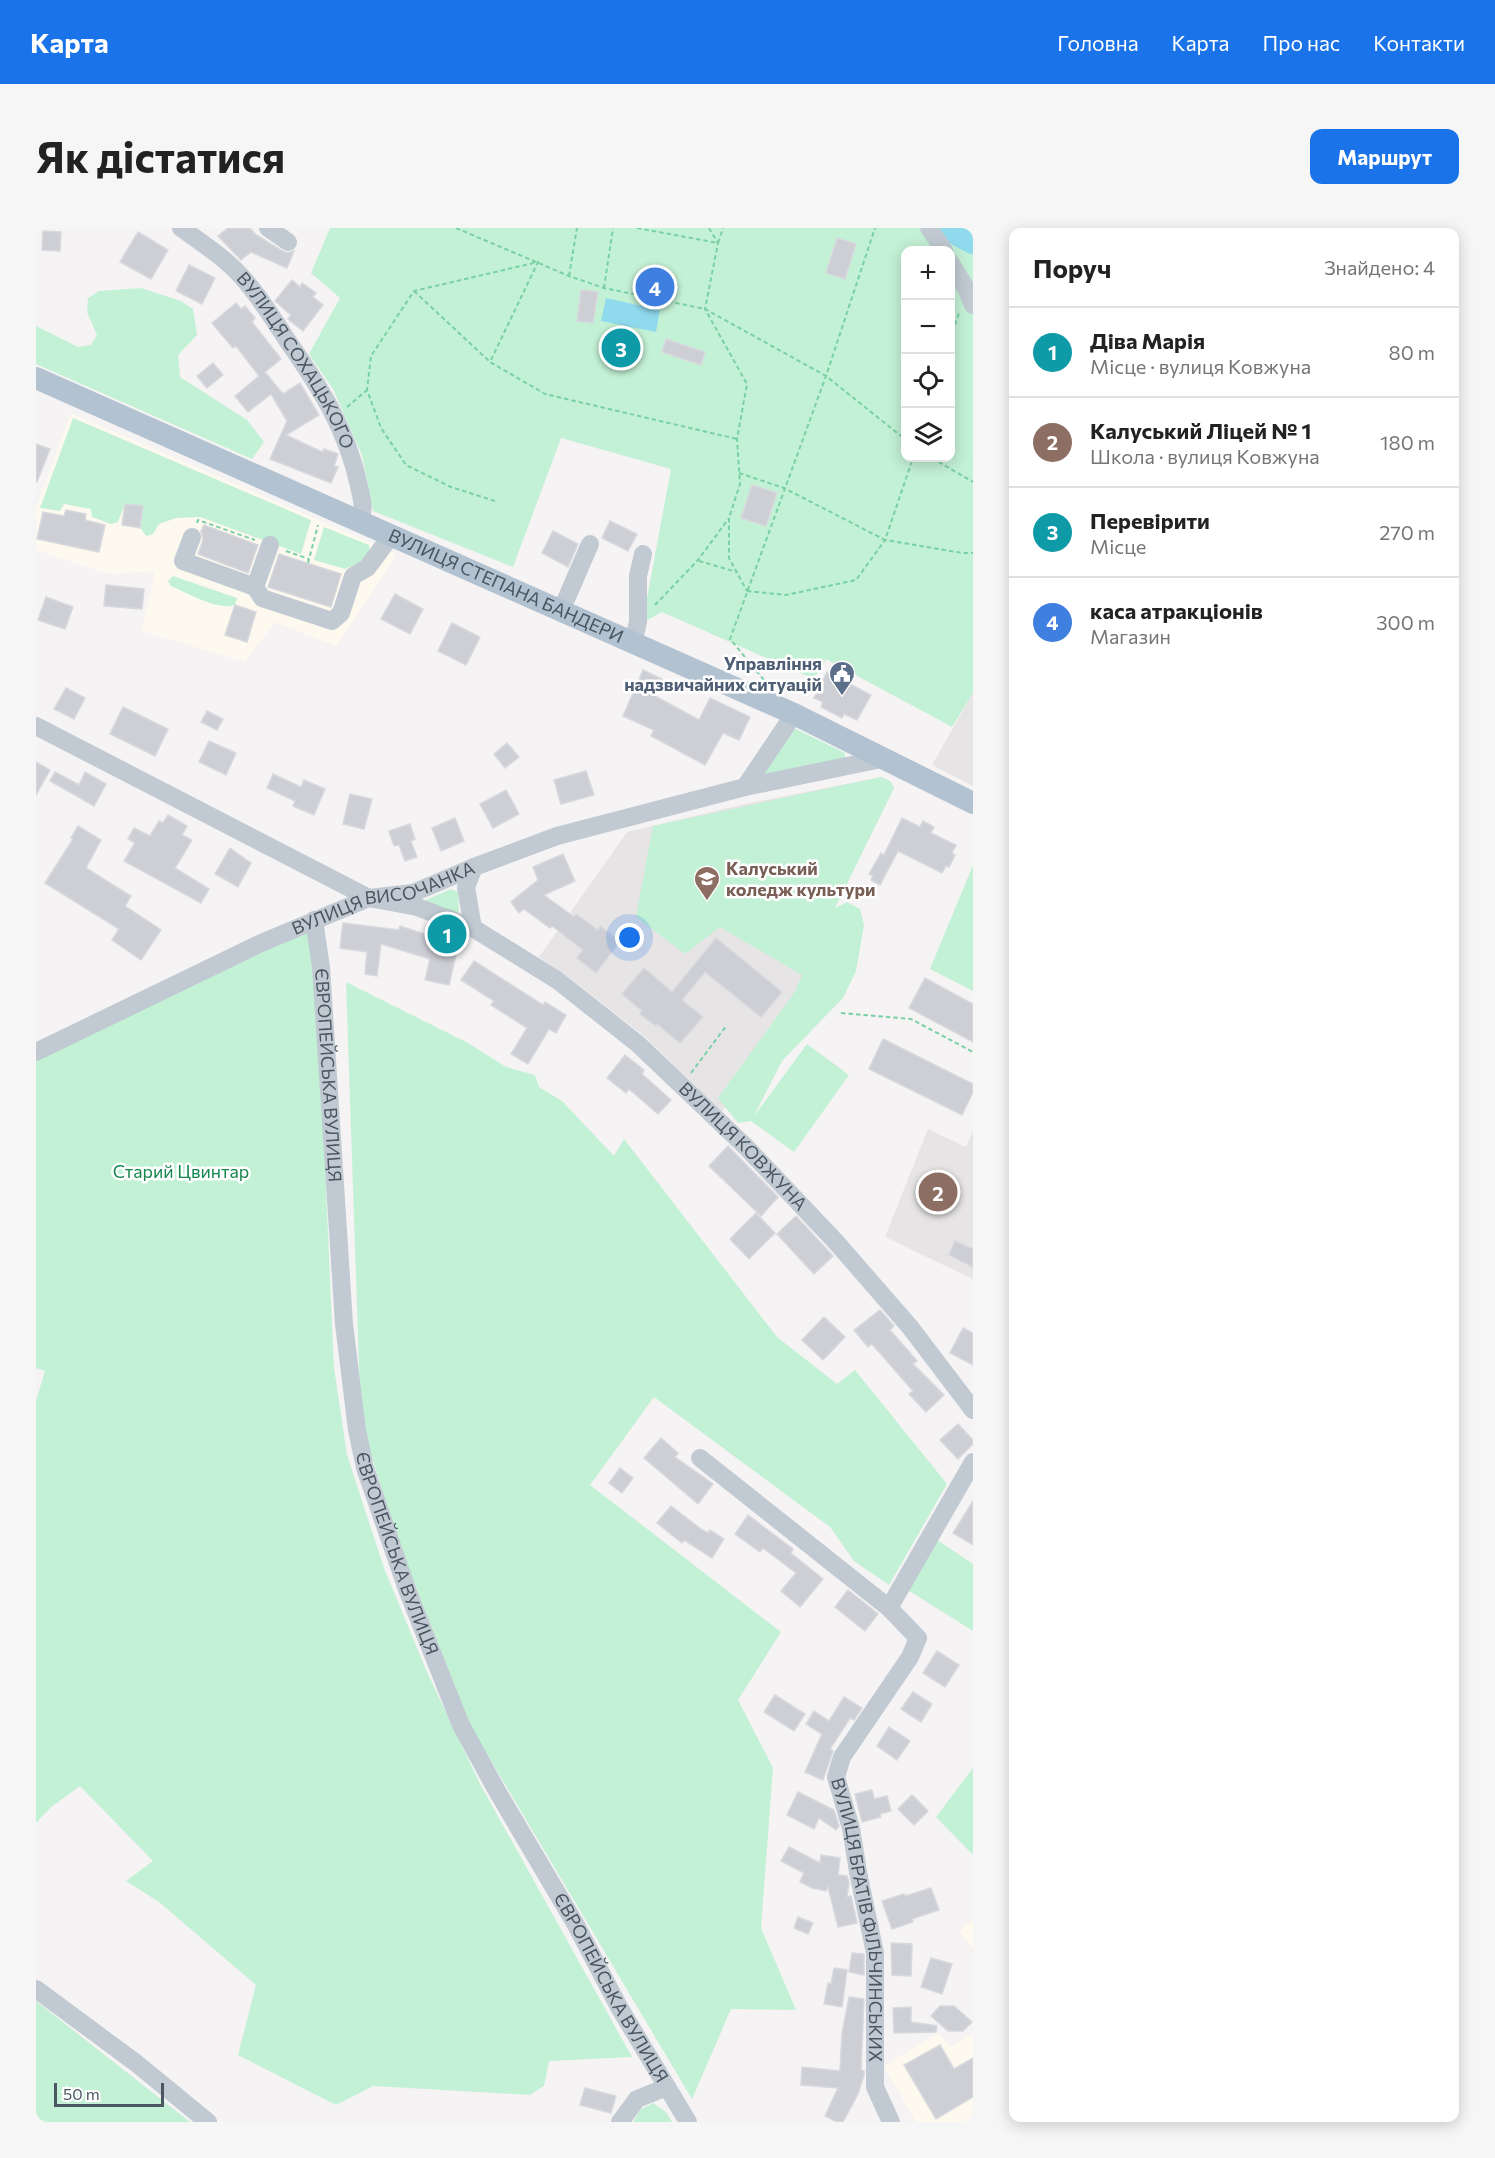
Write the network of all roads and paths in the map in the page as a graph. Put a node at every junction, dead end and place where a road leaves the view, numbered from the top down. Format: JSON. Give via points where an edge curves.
{"nodes":[{"id":1,"x":268,"y":228,"type":"edge"},
{"id":2,"x":456,"y":228,"type":"edge"},
{"id":3,"x":577,"y":228,"type":"edge"},
{"id":4,"x":613,"y":228,"type":"edge"},
{"id":5,"x":637,"y":228,"type":"edge"},
{"id":6,"x":710,"y":228,"type":"edge"},
{"id":7,"x":723,"y":228,"type":"edge"},
{"id":8,"x":875,"y":228,"type":"edge"},
{"id":9,"x":929,"y":228,"type":"edge"},
{"id":10,"x":192,"y":231,"type":"edge"},
{"id":11,"x":288,"y":242,"type":"dead end"},
{"id":12,"x":718,"y":243,"type":"junction"},
{"id":13,"x":941,"y":246,"type":"edge"},
{"id":14,"x":538,"y":262,"type":"junction"},
{"id":15,"x":955,"y":269,"type":"edge"},
{"id":16,"x":569,"y":276,"type":"junction"},
{"id":17,"x":604,"y":288,"type":"junction"},
{"id":18,"x":414,"y":291,"type":"junction"},
{"id":19,"x":973,"y":305,"type":"edge"},
{"id":20,"x":705,"y":309,"type":"junction"},
{"id":21,"x":490,"y":362,"type":"junction"},
{"id":22,"x":826,"y":376,"type":"junction"},
{"id":23,"x":36,"y":378,"type":"edge"},
{"id":24,"x":367,"y":390,"type":"junction"},
{"id":25,"x":336,"y":417,"type":"junction"},
{"id":26,"x":901,"y":436,"type":"edge"},
{"id":27,"x":737,"y":440,"type":"junction"},
{"id":28,"x":912,"y":462,"type":"edge"},
{"id":29,"x":939,"y":462,"type":"edge"},
{"id":30,"x":739,"y":473,"type":"junction"},
{"id":31,"x":973,"y":482,"type":"edge"},
{"id":32,"x":784,"y":488,"type":"junction"},
{"id":33,"x":495,"y":501,"type":"dead end"},
{"id":34,"x":320,"y":516,"type":"dead end"},
{"id":35,"x":729,"y":518,"type":"junction"},
{"id":36,"x":360,"y":521,"type":"junction"},
{"id":37,"x":391,"y":536,"type":"junction"},
{"id":38,"x":192,"y":537,"type":"joint"},
{"id":39,"x":885,"y":540,"type":"junction"},
{"id":40,"x":590,"y":544,"type":"dead end"},
{"id":41,"x":270,"y":545,"type":"junction"},
{"id":42,"x":973,"y":553,"type":"edge"},
{"id":43,"x":643,"y":554,"type":"dead end"},
{"id":44,"x":698,"y":560,"type":"junction"},
{"id":45,"x":737,"y":572,"type":"junction"},
{"id":46,"x":255,"y":587,"type":"junction"},
{"id":47,"x":747,"y":591,"type":"junction"},
{"id":48,"x":561,"y":611,"type":"junction"},
{"id":49,"x":636,"y":632,"type":"junction"},
{"id":50,"x":766,"y":683,"type":"dead end"},
{"id":51,"x":794,"y":714,"type":"junction"},
{"id":52,"x":36,"y":726,"type":"edge"},
{"id":53,"x":886,"y":759,"type":"junction"},
{"id":54,"x":745,"y":787,"type":"junction"},
{"id":55,"x":973,"y":804,"type":"edge"},
{"id":56,"x":474,"y":867,"type":"junction"},
{"id":57,"x":369,"y":898,"type":"junction"},
{"id":58,"x":314,"y":920,"type":"junction"},
{"id":59,"x":473,"y":928,"type":"junction"},
{"id":60,"x":841,"y":1012,"type":"dead end"},
{"id":61,"x":727,"y":1025,"type":"dead end"},
{"id":62,"x":36,"y":1052,"type":"edge"},
{"id":63,"x":973,"y":1052,"type":"edge"},
{"id":64,"x":685,"y":1080,"type":"dead end"},
{"id":65,"x":973,"y":1410,"type":"edge"},
{"id":66,"x":700,"y":1458,"type":"dead end"},
{"id":67,"x":973,"y":1462,"type":"edge"},
{"id":68,"x":889,"y":1608,"type":"junction"},
{"id":69,"x":36,"y":1989,"type":"edge"},
{"id":70,"x":667,"y":2087,"type":"junction"},
{"id":71,"x":208,"y":2122,"type":"edge"},
{"id":72,"x":620,"y":2122,"type":"edge"},
{"id":73,"x":688,"y":2122,"type":"edge"},
{"id":74,"x":891,"y":2122,"type":"edge"}],
"edges":[{"from":1,"to":11,"type":"street"},
{"from":2,"to":14,"type":"path"},
{"from":3,"to":16,"type":"path"},
{"from":4,"to":17,"type":"path"},
{"from":5,"to":12,"type":"path"},
{"from":6,"to":12,"type":"path"},
{"from":7,"to":12,"type":"path"},
{"from":8,"to":22,"type":"path"},
{"from":9,"to":13,"type":"street"},
{"from":10,"to":25,"type":"street","name":"ВУЛИЦЯ СОХАЦЬКОГО","via":[[241,276],[302,361]]},
{"from":12,"to":20,"type":"path"},
{"from":14,"to":16,"type":"path"},
{"from":14,"to":18,"type":"path"},
{"from":14,"to":21,"type":"path"},
{"from":15,"to":19,"type":"street"},
{"from":16,"to":17,"type":"path"},
{"from":17,"to":20,"type":"path"},
{"from":18,"to":21,"type":"path"},
{"from":18,"to":24,"type":"path","via":[[371,356]]},
{"from":20,"to":22,"type":"path"},
{"from":20,"to":27,"type":"path","via":[[747,384]]},
{"from":21,"to":27,"type":"path","via":[[544,394]]},
{"from":22,"to":26,"type":"path"},
{"from":22,"to":32,"type":"path"},
{"from":23,"to":36,"type":"main road","name":"ВУЛИЦЯ СТЕПАНА БАНДЕРИ"},
{"from":24,"to":25,"type":"path"},
{"from":24,"to":33,"type":"path","via":[[381,428],[406,465],[451,488]]},
{"from":25,"to":36,"type":"street","name":"ВУЛИЦЯ СОХАЦЬКОГО","via":[[353,458],[364,512]]},
{"from":27,"to":30,"type":"path"},
{"from":28,"to":39,"type":"path"},
{"from":29,"to":31,"type":"path"},
{"from":30,"to":32,"type":"path"},
{"from":30,"to":35,"type":"path","via":[[740,484]]},
{"from":32,"to":39,"type":"path"},
{"from":32,"to":47,"type":"path"},
{"from":34,"to":41,"type":"path","via":[[308,561]]},
{"from":35,"to":44,"type":"path"},
{"from":35,"to":45,"type":"path","via":[[729,558]]},
{"from":36,"to":37,"type":"main road","name":"ВУЛИЦЯ СТЕПАНА БАНДЕРИ"},
{"from":37,"to":46,"type":"street","via":[[367,568],[353,576],[341,613],[332,621],[262,598]]},
{"from":37,"to":48,"type":"main road","name":"ВУЛИЦЯ СТЕПАНА БАНДЕРИ"},
{"from":38,"to":41,"type":"path","via":[[198,520]]},
{"from":38,"to":46,"type":"street","via":[[183,561]]},
{"from":39,"to":42,"type":"path"},
{"from":39,"to":47,"type":"path","via":[[856,580],[786,595]]},
{"from":40,"to":48,"type":"street"},
{"from":41,"to":46,"type":"street"},
{"from":43,"to":49,"type":"street","via":[[638,576]]},
{"from":44,"to":45,"type":"path"},
{"from":44,"to":49,"type":"path"},
{"from":45,"to":47,"type":"path"},
{"from":47,"to":50,"type":"path","via":[[729,639]]},
{"from":48,"to":49,"type":"main road","name":"ВУЛИЦЯ СТЕПАНА БАНДЕРИ"},
{"from":49,"to":51,"type":"main road","name":"ВУЛИЦЯ СТЕПАНА БАНДЕРИ"},
{"from":51,"to":53,"type":"main road","name":"ВУЛИЦЯ СТЕПАНА БАНДЕРИ"},
{"from":51,"to":54,"type":"street"},
{"from":52,"to":57,"type":"street","name":"ВУЛИЦЯ КОВЖУНА"},
{"from":53,"to":54,"type":"street","name":"ВУЛИЦЯ ВИСОЧАНКА"},
{"from":53,"to":55,"type":"main road","name":"ВУЛИЦЯ СТЕПАНА БАНДЕРИ"},
{"from":54,"to":56,"type":"street","name":"ВУЛИЦЯ ВИСОЧАНКА","via":[[557,836]]},
{"from":56,"to":57,"type":"street","name":"ВУЛИЦЯ ВИСОЧАНКА","via":[[413,893]]},
{"from":56,"to":59,"type":"street","via":[[466,887]]},
{"from":57,"to":58,"type":"street","name":"ВУЛИЦЯ ВИСОЧАНКА"},
{"from":57,"to":59,"type":"street","name":"ВУЛИЦЯ КОВЖУНА","via":[[417,907]]},
{"from":58,"to":62,"type":"street","name":"ВУЛИЦЯ ВИСОЧАНКА"},
{"from":58,"to":70,"type":"street","name":"ЄВРОПЕЙСЬКА ВУЛИЦЯ","via":[[322,978],[344,1324],[365,1468],[460,1725]]},
{"from":59,"to":65,"type":"street","name":"ВУЛИЦЯ КОВЖУНА","via":[[557,980],[638,1044],[738,1139],[910,1327]]},
{"from":60,"to":63,"type":"path","via":[[911,1019]]},
{"from":61,"to":64,"type":"path"},
{"from":66,"to":68,"type":"street","name":"ВУЛИЦЯ БРАТІВ ФІЛЬЧИНСЬКИХ"},
{"from":67,"to":68,"type":"street"},
{"from":68,"to":74,"type":"street","name":"ВУЛИЦЯ БРАТІВ ФІЛЬЧИНСЬКИХ","via":[[918,1638],[910,1658],[842,1757],[836,1777],[851,1828],[875,1953],[875,2087]]},
{"from":69,"to":71,"type":"street"},
{"from":70,"to":72,"type":"street","via":[[637,2099]]},
{"from":70,"to":73,"type":"street","name":"ЄВРОПЕЙСЬКА ВУЛИЦЯ"}]}
